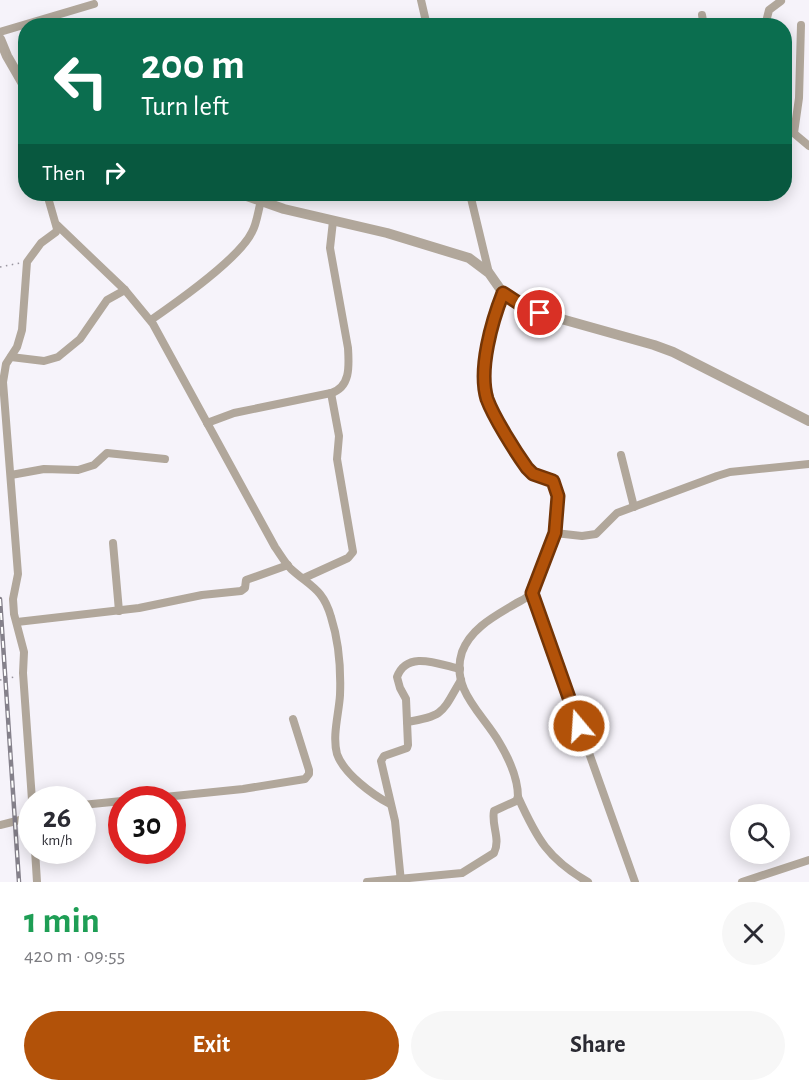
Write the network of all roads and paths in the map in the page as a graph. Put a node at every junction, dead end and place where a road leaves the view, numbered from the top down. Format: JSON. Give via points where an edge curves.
{"nodes":[{"id":1,"x":421,"y":0,"type":"edge"},
{"id":2,"x":781,"y":1,"type":"edge"},
{"id":3,"x":94,"y":3,"type":"dead end"},
{"id":4,"x":702,"y":15,"type":"dead end"},
{"id":5,"x":45,"y":18,"type":"edge"},
{"id":6,"x":425,"y":18,"type":"edge"},
{"id":7,"x":703,"y":18,"type":"edge"},
{"id":8,"x":767,"y":18,"type":"edge"},
{"id":9,"x":801,"y":25,"type":"dead end"},
{"id":10,"x":18,"y":26,"type":"edge"},
{"id":11,"x":0,"y":32,"type":"edge"},
{"id":12,"x":0,"y":39,"type":"edge"},
{"id":13,"x":18,"y":75,"type":"edge"},
{"id":14,"x":794,"y":133,"type":"joint"},
{"id":15,"x":809,"y":146,"type":"edge"},
{"id":16,"x":49,"y":201,"type":"edge"},
{"id":17,"x":261,"y":201,"type":"joint"},
{"id":18,"x":472,"y":201,"type":"edge"},
{"id":19,"x":333,"y":221,"type":"junction"},
{"id":20,"x":57,"y":225,"type":"junction"},
{"id":21,"x":27,"y":262,"type":"junction"},
{"id":22,"x":0,"y":267,"type":"edge"},
{"id":23,"x":489,"y":273,"type":"junction"},
{"id":24,"x":124,"y":290,"type":"junction"},
{"id":25,"x":503,"y":293,"type":"junction"},
{"id":26,"x":151,"y":320,"type":"junction"},
{"id":27,"x":11,"y":357,"type":"junction"},
{"id":28,"x":332,"y":393,"type":"junction"},
{"id":29,"x":809,"y":421,"type":"edge"},
{"id":30,"x":207,"y":423,"type":"junction"},
{"id":31,"x":621,"y":455,"type":"dead end"},
{"id":32,"x":165,"y":459,"type":"dead end"},
{"id":33,"x":809,"y":464,"type":"edge"},
{"id":34,"x":11,"y":475,"type":"junction"},
{"id":35,"x":634,"y":507,"type":"junction"},
{"id":36,"x":555,"y":533,"type":"junction"},
{"id":37,"x":113,"y":543,"type":"dead end"},
{"id":38,"x":288,"y":565,"type":"junction"},
{"id":39,"x":304,"y":578,"type":"junction"},
{"id":40,"x":532,"y":593,"type":"junction"},
{"id":41,"x":119,"y":610,"type":"junction"},
{"id":42,"x":17,"y":622,"type":"junction"},
{"id":43,"x":460,"y":669,"type":"junction"},
{"id":44,"x":23,"y":673,"type":"junction"},
{"id":45,"x":461,"y":680,"type":"junction"},
{"id":46,"x":0,"y":681,"type":"edge"},
{"id":47,"x":293,"y":719,"type":"dead end"},
{"id":48,"x":407,"y":722,"type":"junction"},
{"id":49,"x":31,"y":786,"type":"edge"},
{"id":50,"x":186,"y":795,"type":"edge"},
{"id":51,"x":518,"y":797,"type":"junction"},
{"id":52,"x":390,"y":804,"type":"junction"},
{"id":53,"x":18,"y":820,"type":"edge"},
{"id":54,"x":0,"y":825,"type":"edge"},
{"id":55,"x":809,"y":860,"type":"edge"},
{"id":56,"x":36,"y":864,"type":"edge"},
{"id":57,"x":764,"y":879,"type":"edge"},
{"id":58,"x":401,"y":880,"type":"edge"},
{"id":59,"x":635,"y":881,"type":"edge"},
{"id":60,"x":37,"y":882,"type":"edge"},
{"id":61,"x":367,"y":882,"type":"edge"},
{"id":62,"x":588,"y":882,"type":"edge"},
{"id":63,"x":625,"y":882,"type":"edge"},
{"id":64,"x":742,"y":882,"type":"edge"}],
"edges":[{"from":1,"to":6,"type":"street"},
{"from":2,"to":8,"type":"street","via":[[769,10]]},
{"from":3,"to":5,"type":"street"},
{"from":4,"to":7,"type":"street"},
{"from":9,"to":14,"type":"street"},
{"from":10,"to":11,"type":"street"},
{"from":12,"to":13,"type":"street"},
{"from":14,"to":15,"type":"street"},
{"from":16,"to":20,"type":"street"},
{"from":17,"to":19,"type":"street"},
{"from":17,"to":26,"type":"street","via":[[253,231],[240,250]]},
{"from":18,"to":23,"type":"street"},
{"from":19,"to":23,"type":"street","via":[[469,258]]},
{"from":19,"to":28,"type":"street","via":[[330,248],[349,363],[344,386]]},
{"from":20,"to":21,"type":"street","via":[[56,232],[41,243]]},
{"from":20,"to":24,"type":"street"},
{"from":21,"to":22,"type":"path"},
{"from":21,"to":27,"type":"street","via":[[22,330]]},
{"from":23,"to":25,"type":"street"},
{"from":24,"to":26,"type":"street"},
{"from":24,"to":27,"type":"street","via":[[107,300],[80,339],[58,357],[44,361]]},
{"from":25,"to":29,"type":"street","via":[[540,313],[673,352]]},
{"from":25,"to":36,"type":"street","via":[[486,354],[487,398],[527,468],[555,485]]},
{"from":26,"to":30,"type":"street"},
{"from":27,"to":34,"type":"street","via":[[3,382]]},
{"from":28,"to":30,"type":"street","via":[[234,413]]},
{"from":28,"to":39,"type":"street","via":[[339,436],[337,459],[353,552]]},
{"from":30,"to":38,"type":"street"},
{"from":31,"to":35,"type":"street"},
{"from":32,"to":34,"type":"street","via":[[107,453],[93,465],[78,470],[44,469]]},
{"from":33,"to":35,"type":"street","via":[[730,472]]},
{"from":34,"to":42,"type":"street","via":[[18,574],[13,599]]},
{"from":35,"to":36,"type":"street","via":[[614,515],[596,534]]},
{"from":36,"to":40,"type":"street"},
{"from":37,"to":41,"type":"street"},
{"from":38,"to":39,"type":"street"},
{"from":38,"to":41,"type":"street","via":[[246,580],[242,591]]},
{"from":39,"to":52,"type":"street","via":[[326,603],[338,647],[336,734],[341,762],[364,787]]},
{"from":40,"to":43,"type":"street","via":[[482,624],[463,650]]},
{"from":40,"to":59,"type":"street"},
{"from":41,"to":42,"type":"street"},
{"from":42,"to":44,"type":"street","via":[[24,652]]},
{"from":43,"to":45,"type":"street"},
{"from":43,"to":48,"type":"street","via":[[417,661],[403,666],[398,677],[406,699]]},
{"from":44,"to":46,"type":"path"},
{"from":44,"to":49,"type":"street"},
{"from":45,"to":48,"type":"street","via":[[438,715]]},
{"from":45,"to":51,"type":"street","via":[[469,700],[501,746]]},
{"from":47,"to":50,"type":"street","via":[[309,770],[305,779]]},
{"from":48,"to":52,"type":"street","via":[[407,748],[384,756],[381,761]]},
{"from":51,"to":58,"type":"street","via":[[494,811],[494,853],[462,873]]},
{"from":51,"to":62,"type":"street","via":[[534,833],[548,852]]},
{"from":52,"to":58,"type":"street"},
{"from":53,"to":54,"type":"street"},
{"from":55,"to":57,"type":"street"},
{"from":56,"to":60,"type":"street"},
{"from":57,"to":64,"type":"street"},
{"from":58,"to":61,"type":"street"},
{"from":59,"to":63,"type":"street"}]}
